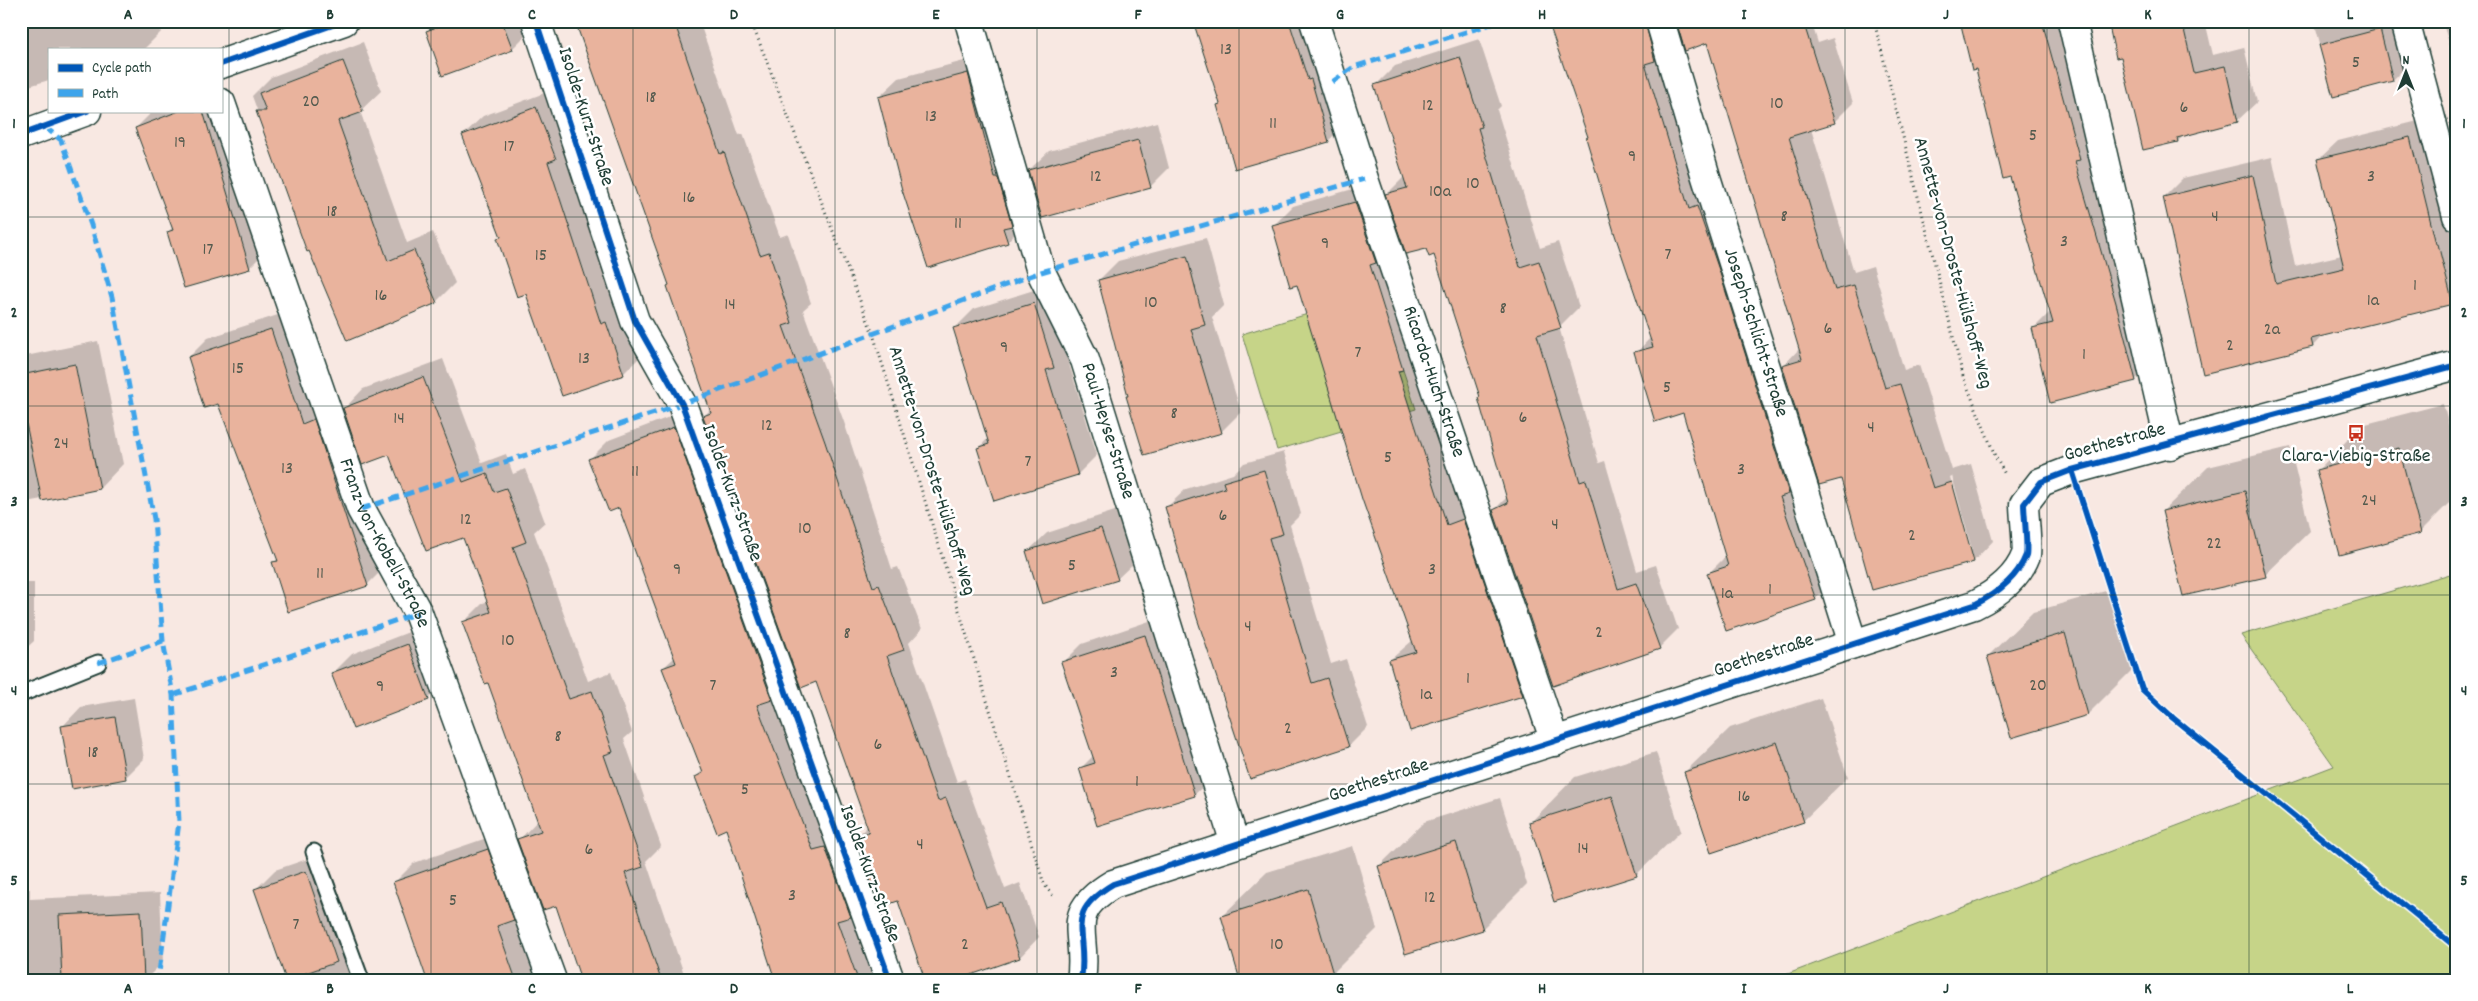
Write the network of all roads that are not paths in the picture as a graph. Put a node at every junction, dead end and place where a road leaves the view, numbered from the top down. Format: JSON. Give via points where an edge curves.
{"nodes":[{"id":1,"x":344,"y":21,"type":"edge"},
{"id":2,"x":536,"y":21,"type":"edge"},
{"id":3,"x":969,"y":21,"type":"edge"},
{"id":4,"x":1314,"y":21,"type":"edge"},
{"id":5,"x":1660,"y":21,"type":"edge"},
{"id":6,"x":2072,"y":21,"type":"edge"},
{"id":7,"x":2405,"y":21,"type":"edge"},
{"id":8,"x":316,"y":26,"type":"edge"},
{"id":9,"x":222,"y":64,"type":"edge"},
{"id":10,"x":222,"y":106,"type":"edge"},
{"id":11,"x":85,"y":112,"type":"edge"},
{"id":12,"x":21,"y":135,"type":"edge"},
{"id":13,"x":2457,"y":216,"type":"edge"},
{"id":14,"x":2457,"y":365,"type":"edge"},
{"id":15,"x":2170,"y":445,"type":"junction"},
{"id":16,"x":1854,"y":644,"type":"junction"},
{"id":17,"x":98,"y":663,"type":"dead end"},
{"id":18,"x":21,"y":694,"type":"edge"},
{"id":19,"x":1555,"y":742,"type":"junction"},
{"id":20,"x":1235,"y":844,"type":"junction"},
{"id":21,"x":314,"y":852,"type":"dead end"},
{"id":22,"x":361,"y":980,"type":"edge"},
{"id":23,"x":552,"y":980,"type":"edge"},
{"id":24,"x":890,"y":980,"type":"edge"},
{"id":25,"x":1081,"y":980,"type":"edge"}],
"edges":[{"from":1,"to":8,"type":"street"},
{"from":2,"to":24,"type":"street","name":"Isolde-Kurz-Straße","via":[[635,321],[682,404]]},
{"from":3,"to":20,"type":"street","name":"Paul-Heyse-Straße","via":[[1041,272],[1085,360]]},
{"from":4,"to":19,"type":"street","name":"Ricarda-Huch-Straße","via":[[1364,179]]},
{"from":5,"to":16,"type":"street","name":"Joseph-Schlicht-Straße"},
{"from":6,"to":15,"type":"street"},
{"from":7,"to":13,"type":"street"},
{"from":8,"to":9,"type":"street"},
{"from":10,"to":23,"type":"street","name":"Franz-von-Kobell-Straße","via":[[361,509],[418,613]]},
{"from":11,"to":12,"type":"street"},
{"from":14,"to":15,"type":"street","name":"Goethestraße"},
{"from":15,"to":16,"type":"street","name":"Goethestraße","via":[[2072,470],[2041,482],[2024,504],[2026,553],[2013,577],[1996,594],[1974,605]]},
{"from":16,"to":19,"type":"street","name":"Goethestraße"},
{"from":17,"to":18,"type":"lane"},
{"from":19,"to":20,"type":"street","name":"Goethestraße"},
{"from":20,"to":25,"type":"street","name":"Goethestraße","via":[[1113,884],[1096,894],[1083,909],[1080,926]]},
{"from":21,"to":22,"type":"lane"}]}
